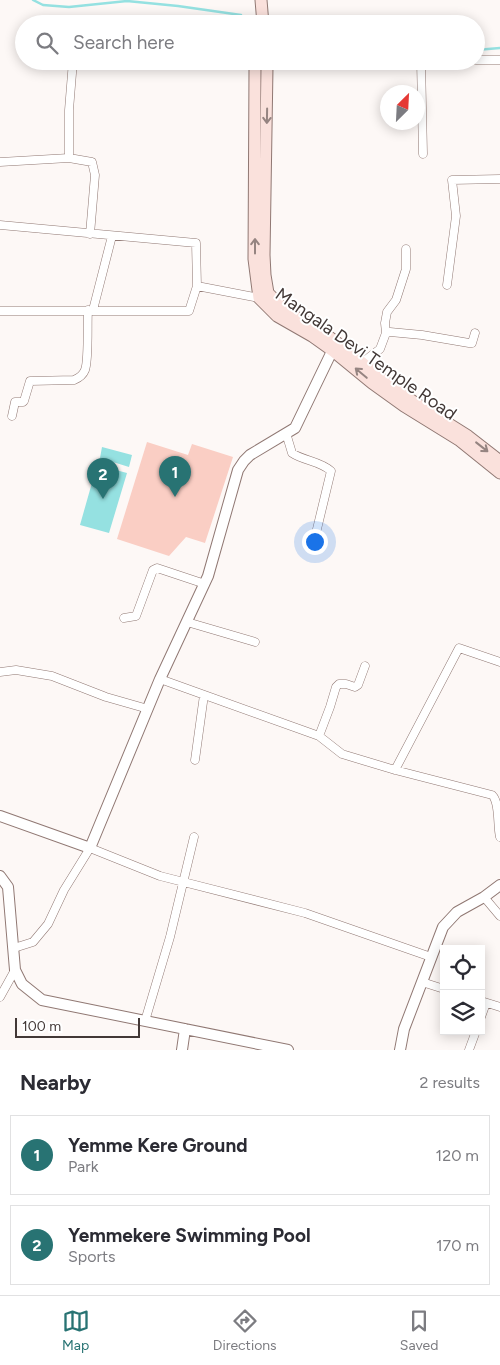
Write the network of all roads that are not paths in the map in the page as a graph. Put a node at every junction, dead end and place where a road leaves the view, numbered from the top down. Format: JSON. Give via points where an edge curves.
{"nodes":[{"id":1,"x":260,"y":0,"type":"edge"},
{"id":2,"x":262,"y":15,"type":"edge"},
{"id":3,"x":485,"y":60,"type":"edge"},
{"id":4,"x":500,"y":60,"type":"edge"},
{"id":5,"x":72,"y":70,"type":"edge"},
{"id":6,"x":255,"y":70,"type":"edge"},
{"id":7,"x":267,"y":70,"type":"edge"},
{"id":8,"x":421,"y":70,"type":"edge"},
{"id":9,"x":423,"y":154,"type":"dead end"},
{"id":10,"x":69,"y":158,"type":"junction"},
{"id":11,"x":0,"y":162,"type":"edge"},
{"id":12,"x":500,"y":179,"type":"edge"},
{"id":13,"x":0,"y":225,"type":"edge"},
{"id":14,"x":90,"y":234,"type":"junction"},
{"id":15,"x":112,"y":236,"type":"junction"},
{"id":16,"x":406,"y":249,"type":"dead end"},
{"id":17,"x":447,"y":285,"type":"dead end"},
{"id":18,"x":197,"y":286,"type":"junction"},
{"id":19,"x":263,"y":296,"type":"junction"},
{"id":20,"x":90,"y":310,"type":"junction"},
{"id":21,"x":0,"y":313,"type":"edge"},
{"id":22,"x":386,"y":333,"type":"junction"},
{"id":23,"x":475,"y":333,"type":"dead end"},
{"id":24,"x":335,"y":346,"type":"junction"},
{"id":25,"x":363,"y":362,"type":"junction"},
{"id":26,"x":12,"y":416,"type":"dead end"},
{"id":27,"x":286,"y":433,"type":"junction"},
{"id":28,"x":500,"y":461,"type":"edge"},
{"id":29,"x":500,"y":473,"type":"edge"},
{"id":30,"x":317,"y":529,"type":"dead end"},
{"id":31,"x":205,"y":584,"type":"junction"},
{"id":32,"x":124,"y":618,"type":"dead end"},
{"id":33,"x":187,"y":622,"type":"junction"},
{"id":34,"x":255,"y":642,"type":"dead end"},
{"id":35,"x":500,"y":662,"type":"edge"},
{"id":36,"x":365,"y":666,"type":"dead end"},
{"id":37,"x":0,"y":672,"type":"edge"},
{"id":38,"x":160,"y":679,"type":"junction"},
{"id":39,"x":204,"y":695,"type":"junction"},
{"id":40,"x":148,"y":709,"type":"junction"},
{"id":41,"x":319,"y":736,"type":"junction"},
{"id":42,"x":195,"y":760,"type":"dead end"},
{"id":43,"x":395,"y":770,"type":"junction"},
{"id":44,"x":0,"y":816,"type":"edge"},
{"id":45,"x":194,"y":837,"type":"dead end"},
{"id":46,"x":500,"y":837,"type":"edge"},
{"id":47,"x":90,"y":848,"type":"junction"},
{"id":48,"x":0,"y":876,"type":"edge"},
{"id":49,"x":183,"y":882,"type":"junction"},
{"id":50,"x":500,"y":885,"type":"edge"},
{"id":51,"x":484,"y":897,"type":"junction"},
{"id":52,"x":500,"y":916,"type":"edge"},
{"id":53,"x":14,"y":948,"type":"junction"},
{"id":54,"x":431,"y":957,"type":"junction"},
{"id":55,"x":15,"y":970,"type":"junction"},
{"id":56,"x":422,"y":982,"type":"junction"},
{"id":57,"x":440,"y":988,"type":"edge"},
{"id":58,"x":0,"y":997,"type":"edge"},
{"id":59,"x":485,"y":1002,"type":"edge"},
{"id":60,"x":500,"y":1007,"type":"edge"},
{"id":61,"x":145,"y":1021,"type":"junction"},
{"id":62,"x":185,"y":1029,"type":"junction"},
{"id":63,"x":475,"y":1035,"type":"edge"},
{"id":64,"x":182,"y":1050,"type":"edge"},
{"id":65,"x":288,"y":1050,"type":"edge"},
{"id":66,"x":400,"y":1050,"type":"edge"},
{"id":67,"x":469,"y":1050,"type":"edge"}],
"edges":[{"from":1,"to":2,"type":"main road"},
{"from":3,"to":4,"type":"street"},
{"from":5,"to":10,"type":"street"},
{"from":19,"to":6,"type":"main road","name":"Mangala Devi Temple Road","one_way":true,"via":[[254,259]]},
{"from":7,"to":19,"type":"main road","name":"Mangala Devi Temple Road","one_way":true},
{"from":8,"to":9,"type":"street"},
{"from":10,"to":11,"type":"street"},
{"from":10,"to":14,"type":"street","via":[[92,162],[95,175]]},
{"from":12,"to":17,"type":"street","via":[[452,180],[456,216]]},
{"from":13,"to":14,"type":"street"},
{"from":14,"to":15,"type":"street"},
{"from":15,"to":18,"type":"street","via":[[196,244]]},
{"from":15,"to":20,"type":"street"},
{"from":16,"to":22,"type":"street","via":[[406,269],[396,300],[387,312]]},
{"from":18,"to":19,"type":"street"},
{"from":18,"to":20,"type":"street","via":[[189,310]]},
{"from":19,"to":24,"type":"main road","name":"Mangala Devi Temple Road","via":[[277,316]]},
{"from":20,"to":21,"type":"street"},
{"from":20,"to":26,"type":"street","via":[[86,364],[82,374],[74,380],[30,381],[24,401],[15,402]]},
{"from":22,"to":23,"type":"street","via":[[472,343]]},
{"from":22,"to":25,"type":"street","via":[[380,349]]},
{"from":24,"to":25,"type":"main road","name":"Mangala Devi Temple Road"},
{"from":24,"to":27,"type":"street","via":[[295,428]]},
{"from":29,"to":24,"type":"main road","name":"Mangala Devi Temple Road","one_way":true,"via":[[458,440],[372,383]]},
{"from":25,"to":28,"type":"main road","name":"Mangala Devi Temple Road","one_way":true,"via":[[414,402],[468,436]]},
{"from":27,"to":30,"type":"street","via":[[292,453],[331,471]]},
{"from":27,"to":31,"type":"street","via":[[250,456],[238,470]]},
{"from":31,"to":32,"type":"street","via":[[157,568],[153,570],[136,616]]},
{"from":31,"to":33,"type":"street"},
{"from":33,"to":34,"type":"street"},
{"from":33,"to":38,"type":"street"},
{"from":35,"to":43,"type":"street","via":[[459,648]]},
{"from":36,"to":41,"type":"street","via":[[358,685],[339,684],[336,687]]},
{"from":37,"to":40,"type":"street","via":[[16,670],[52,676]]},
{"from":38,"to":39,"type":"street"},
{"from":38,"to":40,"type":"street"},
{"from":39,"to":41,"type":"street"},
{"from":39,"to":42,"type":"street"},
{"from":40,"to":47,"type":"street"},
{"from":41,"to":43,"type":"street","via":[[342,754]]},
{"from":43,"to":46,"type":"street","via":[[492,794],[496,797]]},
{"from":44,"to":47,"type":"street"},
{"from":45,"to":49,"type":"street"},
{"from":47,"to":49,"type":"street"},
{"from":47,"to":53,"type":"street","via":[[48,924],[33,942]]},
{"from":48,"to":53,"type":"street","via":[[8,887]]},
{"from":49,"to":54,"type":"street","via":[[305,913]]},
{"from":49,"to":61,"type":"street"},
{"from":50,"to":51,"type":"street"},
{"from":51,"to":52,"type":"street"},
{"from":51,"to":54,"type":"street","via":[[457,912],[443,927]]},
{"from":53,"to":55,"type":"street"},
{"from":54,"to":56,"type":"street"},
{"from":55,"to":58,"type":"street"},
{"from":55,"to":61,"type":"street","via":[[22,984],[42,1000]]},
{"from":56,"to":57,"type":"street"},
{"from":56,"to":66,"type":"street","via":[[404,1029]]},
{"from":59,"to":60,"type":"street"},
{"from":61,"to":62,"type":"street"},
{"from":62,"to":64,"type":"street"},
{"from":62,"to":65,"type":"street"},
{"from":63,"to":67,"type":"street"}]}
